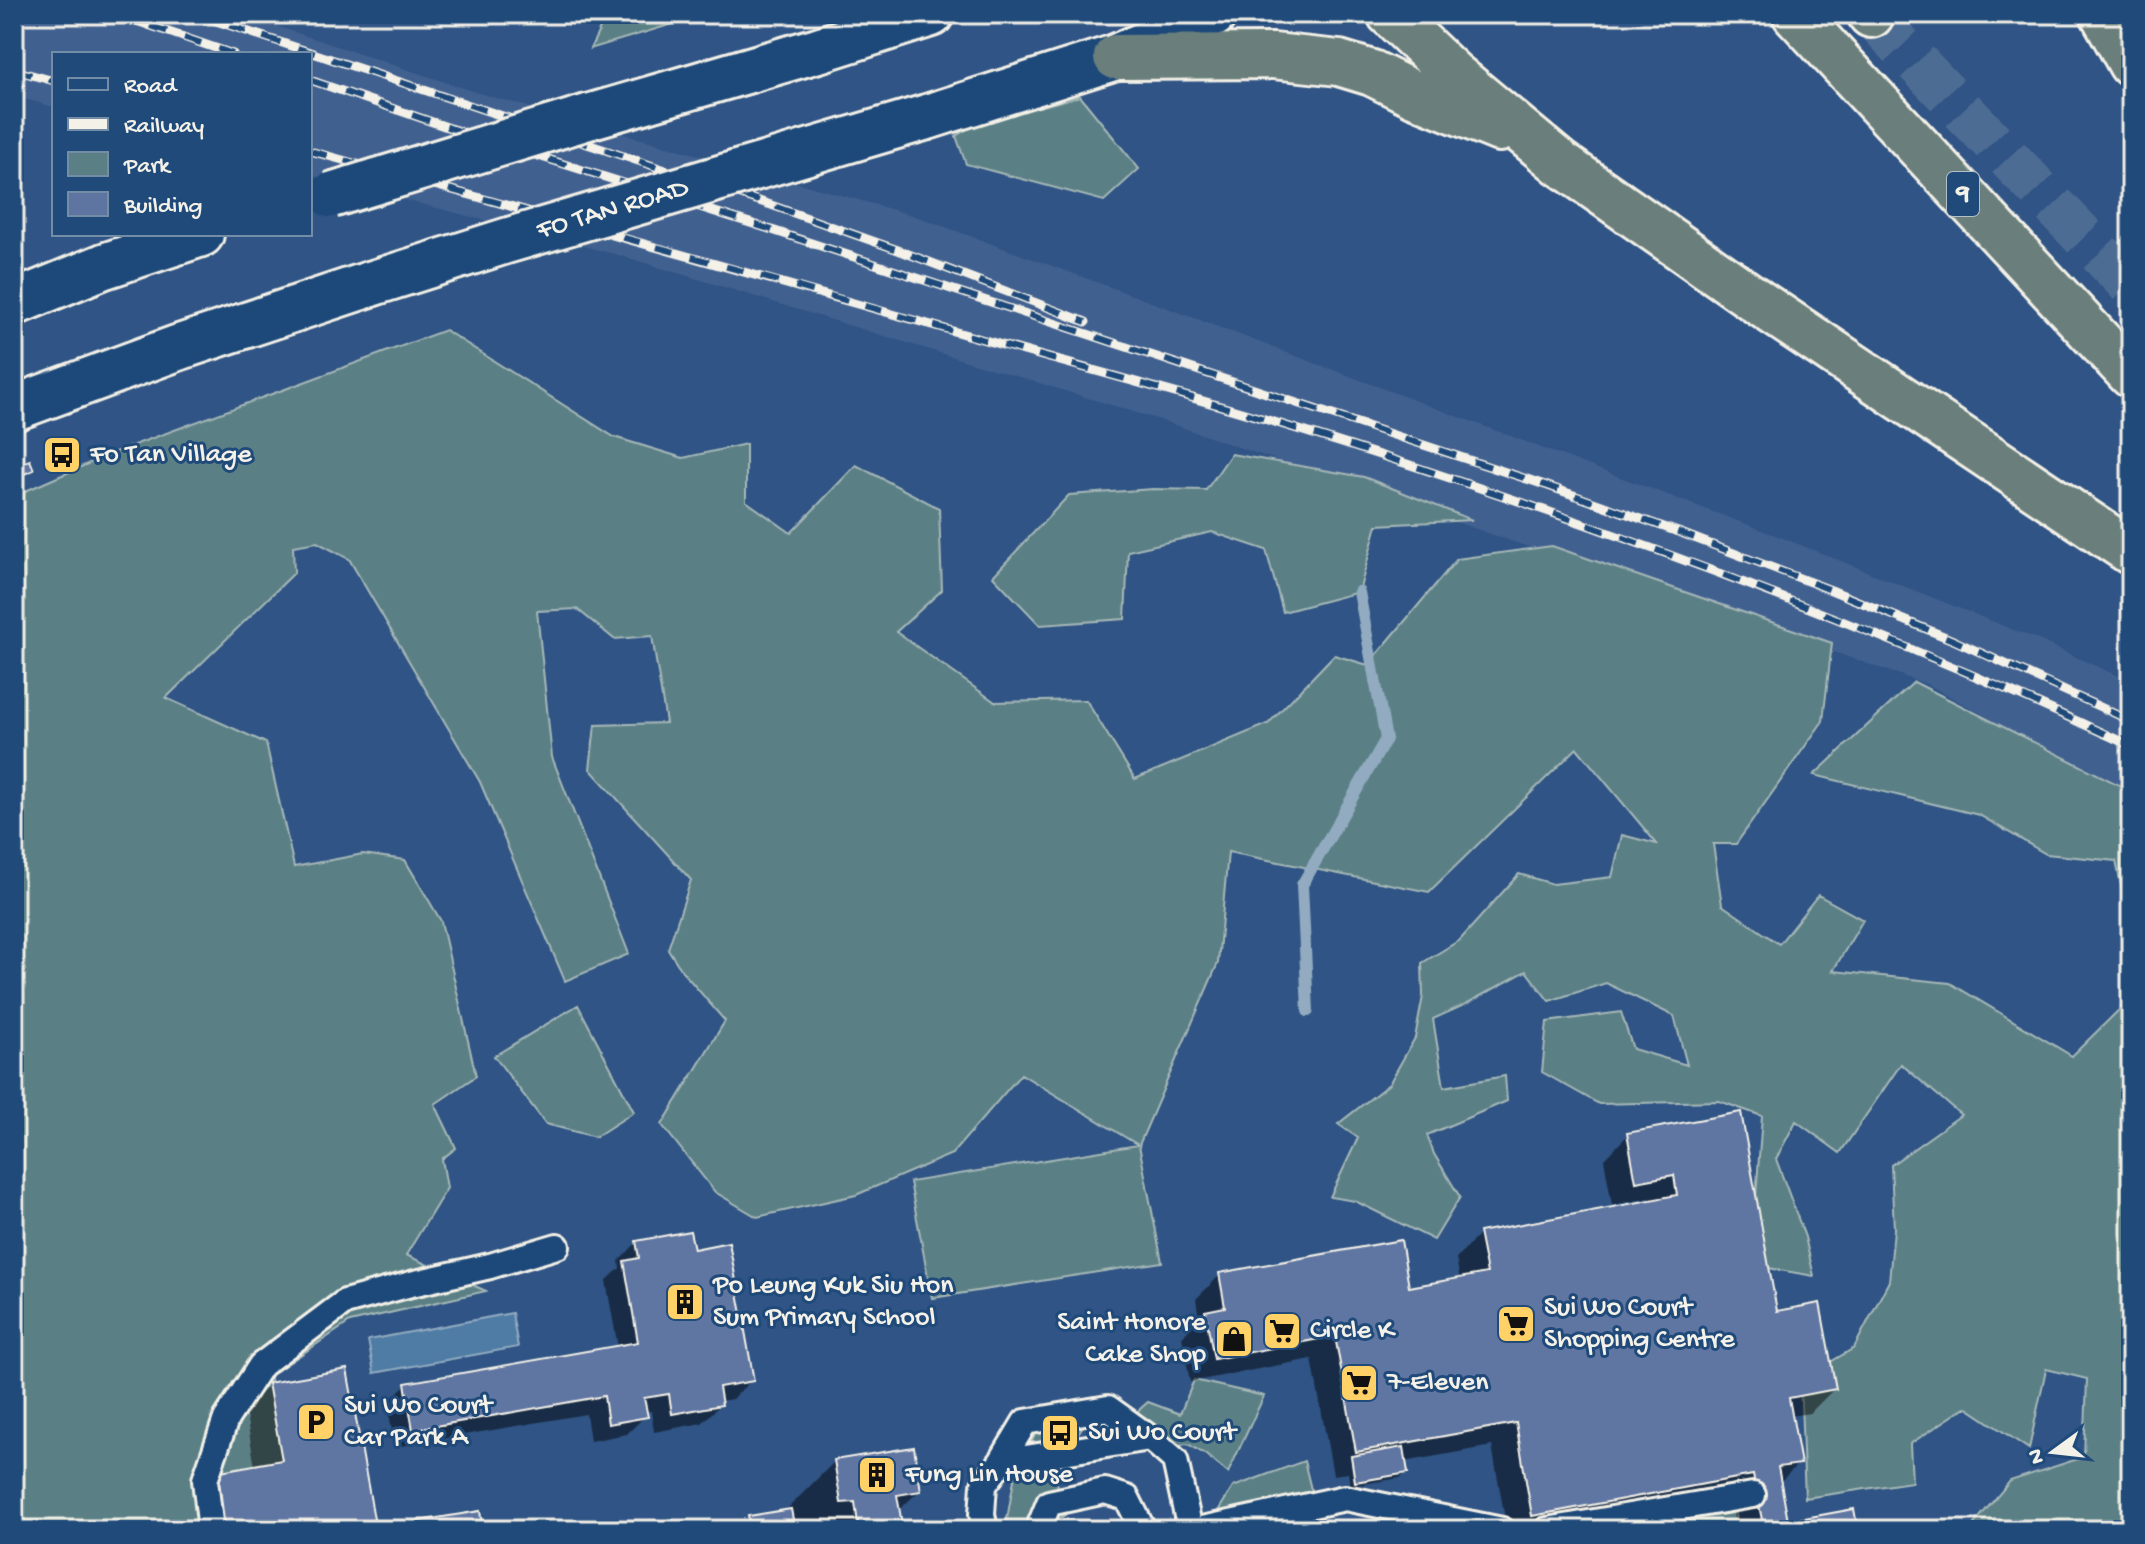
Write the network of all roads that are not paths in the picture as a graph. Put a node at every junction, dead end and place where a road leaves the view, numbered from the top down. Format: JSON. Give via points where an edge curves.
{"nodes":[{"id":1,"x":931,"y":14,"type":"edge"},
{"id":2,"x":1214,"y":14,"type":"edge"},
{"id":3,"x":1390,"y":14,"type":"edge"},
{"id":4,"x":1795,"y":14,"type":"edge"},
{"id":5,"x":2103,"y":14,"type":"edge"},
{"id":6,"x":1116,"y":57,"type":"junction"},
{"id":7,"x":2131,"y":64,"type":"edge"},
{"id":8,"x":1538,"y":145,"type":"junction"},
{"id":9,"x":320,"y":198,"type":"edge"},
{"id":10,"x":195,"y":236,"type":"edge"},
{"id":11,"x":14,"y":303,"type":"edge"},
{"id":12,"x":2131,"y":375,"type":"edge"},
{"id":13,"x":14,"y":408,"type":"edge"},
{"id":14,"x":2131,"y":552,"type":"edge"},
{"id":15,"x":557,"y":1246,"type":"dead end"},
{"id":16,"x":1150,"y":1438,"type":"junction"},
{"id":17,"x":1001,"y":1462,"type":"junction"},
{"id":18,"x":1753,"y":1495,"type":"dead end"},
{"id":19,"x":211,"y":1530,"type":"edge"},
{"id":20,"x":985,"y":1530,"type":"edge"},
{"id":21,"x":1038,"y":1530,"type":"edge"},
{"id":22,"x":1143,"y":1530,"type":"edge"},
{"id":23,"x":1190,"y":1530,"type":"edge"},
{"id":24,"x":1198,"y":1530,"type":"edge"},
{"id":25,"x":1502,"y":1530,"type":"edge"},
{"id":26,"x":1547,"y":1530,"type":"edge"}],
"edges":[{"from":1,"to":9,"type":"main road","bridge":true},
{"from":2,"to":6,"type":"main road","name":"FO TAN ROAD"},
{"from":3,"to":8,"type":"highway"},
{"from":4,"to":12,"type":"highway","number":"9"},
{"from":5,"to":7,"type":"highway"},
{"from":6,"to":8,"type":"highway","via":[[1273,56],[1339,63]]},
{"from":6,"to":13,"type":"main road","name":"FO TAN ROAD","bridge":true,"via":[[370,284]]},
{"from":8,"to":14,"type":"highway","via":[[1761,304]]},
{"from":10,"to":11,"type":"main road"},
{"from":15,"to":19,"type":"lane","via":[[345,1302],[261,1365],[226,1419],[205,1480]]},
{"from":16,"to":17,"type":"lane"},
{"from":16,"to":17,"type":"lane","via":[[1108,1408],[1025,1422]]},
{"from":16,"to":23,"type":"lane","via":[[1175,1460]]},
{"from":17,"to":20,"type":"lane","via":[[984,1485]]},
{"from":18,"to":26,"type":"lane"},
{"from":21,"to":22,"type":"lane","via":[[1049,1503],[1105,1491],[1127,1498]]},
{"from":24,"to":25,"type":"lane","via":[[1345,1498]]}]}
